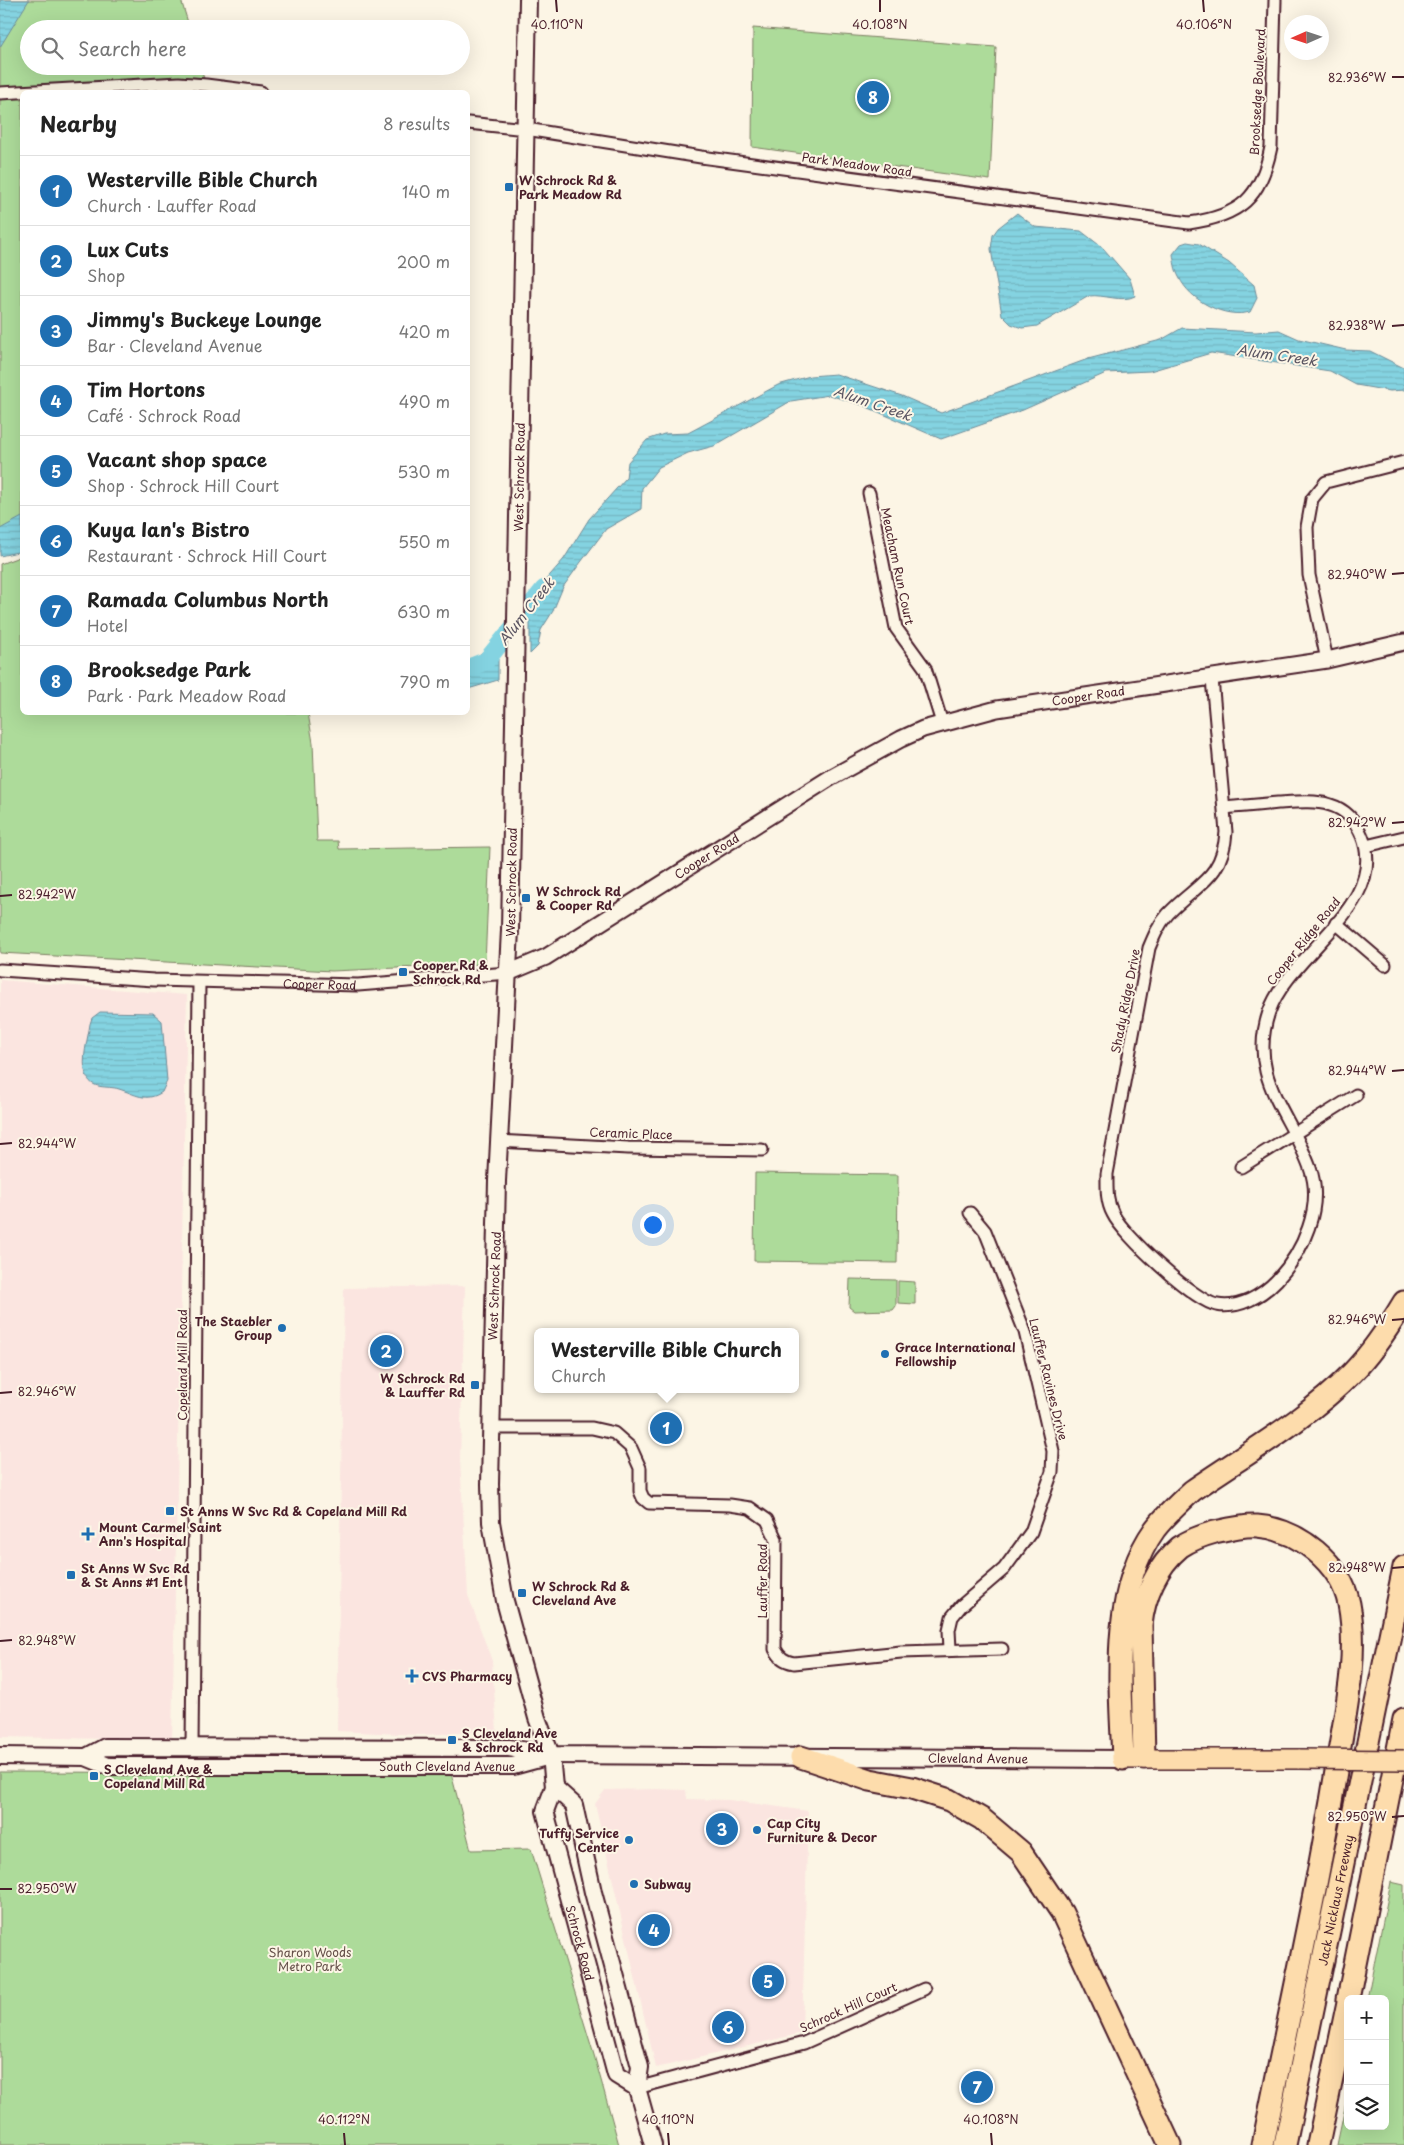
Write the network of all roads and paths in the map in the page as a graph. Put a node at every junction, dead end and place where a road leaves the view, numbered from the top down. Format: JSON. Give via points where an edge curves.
{"nodes":[{"id":1,"x":528,"y":0,"type":"edge"},
{"id":2,"x":1275,"y":0,"type":"edge"},
{"id":3,"x":60,"y":90,"type":"edge"},
{"id":4,"x":245,"y":90,"type":"edge"},
{"id":5,"x":20,"y":92,"type":"edge"},
{"id":6,"x":0,"y":93,"type":"edge"},
{"id":7,"x":470,"y":123,"type":"edge"},
{"id":8,"x":526,"y":129,"type":"junction"},
{"id":9,"x":1240,"y":207,"type":"joint"},
{"id":10,"x":1404,"y":462,"type":"edge"},
{"id":11,"x":869,"y":493,"type":"dead end"},
{"id":12,"x":1404,"y":642,"type":"edge"},
{"id":13,"x":1327,"y":660,"type":"junction"},
{"id":14,"x":1212,"y":679,"type":"junction"},
{"id":15,"x":942,"y":723,"type":"junction"},
{"id":16,"x":1224,"y":808,"type":"junction"},
{"id":17,"x":1404,"y":837,"type":"edge"},
{"id":18,"x":1366,"y":846,"type":"junction"},
{"id":19,"x":1336,"y":924,"type":"junction"},
{"id":20,"x":1385,"y":966,"type":"dead end"},
{"id":21,"x":0,"y":970,"type":"edge"},
{"id":22,"x":508,"y":972,"type":"junction"},
{"id":23,"x":199,"y":982,"type":"junction"},
{"id":24,"x":1356,"y":1095,"type":"dead end"},
{"id":25,"x":1295,"y":1133,"type":"junction"},
{"id":26,"x":499,"y":1141,"type":"junction"},
{"id":27,"x":762,"y":1150,"type":"dead end"},
{"id":28,"x":1241,"y":1167,"type":"dead end"},
{"id":29,"x":970,"y":1213,"type":"dead end"},
{"id":30,"x":1190,"y":1291,"type":"joint"},
{"id":31,"x":1404,"y":1302,"type":"edge"},
{"id":32,"x":491,"y":1428,"type":"junction"},
{"id":33,"x":1404,"y":1567,"type":"edge"},
{"id":34,"x":950,"y":1649,"type":"junction"},
{"id":35,"x":1002,"y":1649,"type":"dead end"},
{"id":36,"x":1404,"y":1719,"type":"edge"},
{"id":37,"x":192,"y":1748,"type":"junction"},
{"id":38,"x":551,"y":1755,"type":"junction"},
{"id":39,"x":0,"y":1756,"type":"edge"},
{"id":40,"x":86,"y":1757,"type":"junction"},
{"id":41,"x":801,"y":1757,"type":"junction"},
{"id":42,"x":1133,"y":1758,"type":"junction"},
{"id":43,"x":1404,"y":1760,"type":"edge"},
{"id":44,"x":554,"y":1787,"type":"junction"},
{"id":45,"x":924,"y":1989,"type":"dead end"},
{"id":46,"x":1349,"y":1995,"type":"edge"},
{"id":47,"x":1344,"y":2019,"type":"edge"},
{"id":48,"x":637,"y":2088,"type":"junction"},
{"id":49,"x":653,"y":2145,"type":"edge"},
{"id":50,"x":1170,"y":2145,"type":"edge"},
{"id":51,"x":1263,"y":2145,"type":"edge"},
{"id":52,"x":1285,"y":2145,"type":"edge"},
{"id":53,"x":1318,"y":2145,"type":"edge"}],
"edges":[{"from":1,"to":8,"type":"main road","name":"West Schrock Road"},
{"from":2,"to":9,"type":"street","name":"Brooksedge Boulevard","via":[[1271,147],[1262,180]]},
{"from":3,"to":4,"type":"street","via":[[179,84]]},
{"from":5,"to":6,"type":"street"},
{"from":7,"to":8,"type":"street","name":"Park Meadow Road"},
{"from":8,"to":9,"type":"street","name":"Park Meadow Road","via":[[701,157],[1189,222],[1216,219]]},
{"from":8,"to":22,"type":"main road","name":"West Schrock Road"},
{"from":10,"to":13,"type":"street","via":[[1326,482],[1312,499],[1309,510],[1309,574]]},
{"from":11,"to":15,"type":"street","name":"Meacham Run Court","via":[[896,628],[925,668]]},
{"from":12,"to":13,"type":"street","name":"Cooper Road"},
{"from":13,"to":14,"type":"street","name":"Cooper Road"},
{"from":14,"to":15,"type":"street","name":"Cooper Road","via":[[997,710]]},
{"from":14,"to":16,"type":"street","name":"Shady Ridge Drive"},
{"from":15,"to":22,"type":"street","name":"Cooper Road","via":[[901,739],[856,763],[546,957]]},
{"from":16,"to":18,"type":"street","name":"Cooper Ridge Road","via":[[1313,801],[1328,804],[1344,811],[1358,826]]},
{"from":16,"to":30,"type":"street","name":"Shady Ridge Drive","via":[[1223,856],[1210,877],[1167,916],[1149,948],[1107,1174],[1108,1204],[1117,1220]]},
{"from":17,"to":18,"type":"street"},
{"from":18,"to":19,"type":"street","name":"Cooper Ridge Road","via":[[1367,869],[1360,892]]},
{"from":19,"to":20,"type":"street"},
{"from":19,"to":25,"type":"street","name":"Cooper Ridge Road","via":[[1292,972],[1276,995],[1265,1027],[1263,1044],[1267,1078],[1272,1094]]},
{"from":21,"to":23,"type":"street","name":"Cooper Road"},
{"from":22,"to":23,"type":"street","name":"Cooper Road","via":[[358,985]]},
{"from":22,"to":26,"type":"main road","name":"West Schrock Road"},
{"from":23,"to":37,"type":"street","name":"Copeland Mill Road"},
{"from":24,"to":25,"type":"street"},
{"from":25,"to":28,"type":"street"},
{"from":25,"to":30,"type":"street","name":"Cooper Ridge Road","via":[[1311,1170],[1314,1202],[1307,1234],[1294,1258],[1278,1279],[1248,1301],[1216,1305]]},
{"from":26,"to":27,"type":"street","name":"Ceramic Place","via":[[628,1148]]},
{"from":26,"to":32,"type":"main road","name":"West Schrock Road"},
{"from":29,"to":34,"type":"street","name":"Lauffer Ravines Drive","via":[[985,1231],[1025,1332],[1054,1451],[1052,1472],[1031,1532],[1004,1569],[952,1616]]},
{"from":31,"to":42,"type":"highway","via":[[1383,1336],[1347,1378],[1320,1403],[1192,1491],[1146,1543],[1129,1583],[1121,1641]]},
{"from":32,"to":34,"type":"street","name":"Lauffer Road","via":[[592,1428],[614,1433],[631,1448],[640,1468],[640,1491],[649,1503],[730,1505],[750,1508],[767,1520],[776,1539],[775,1649],[786,1662]]},
{"from":32,"to":38,"type":"main road","name":"West Schrock Road","via":[[491,1522],[505,1601],[537,1718]]},
{"from":33,"to":52,"type":"highway","name":"Jack Nicklaus Freeway"},
{"from":34,"to":35,"type":"street","name":"Lauffer Road"},
{"from":36,"to":46,"type":"highway"},
{"from":37,"to":38,"type":"main road","name":"South Cleveland Avenue","via":[[509,1748]]},
{"from":37,"to":40,"type":"main road","name":"South Cleveland Avenue","via":[[105,1747]]},
{"from":38,"to":40,"type":"main road","name":"South Cleveland Avenue","via":[[513,1766],[427,1768],[108,1766]]},
{"from":38,"to":41,"type":"main road","name":"Cleveland Avenue"},
{"from":38,"to":44,"type":"main road","name":"Schrock Road"},
{"from":39,"to":40,"type":"main road","name":"South Cleveland Avenue"},
{"from":41,"to":42,"type":"main road","name":"Cleveland Avenue"},
{"from":41,"to":50,"type":"highway","via":[[870,1780],[912,1788],[949,1800],[982,1819],[1021,1852],[1062,1913]]},
{"from":42,"to":43,"type":"main road","name":"Cleveland Avenue","bridge":true},
{"from":42,"to":51,"type":"highway","via":[[1143,1606],[1149,1588],[1181,1546],[1206,1535],[1257,1526],[1297,1538],[1331,1566],[1342,1583],[1348,1603],[1352,1650],[1347,1697],[1324,1850]]},
{"from":44,"to":48,"type":"main road","name":"Schrock Road","via":[[574,1805],[640,2067]]},
{"from":44,"to":48,"type":"main road","name":"Schrock Road","via":[[545,1811],[616,2075]]},
{"from":45,"to":48,"type":"street","name":"Schrock Hill Court","via":[[804,2043]]},
{"from":47,"to":53,"type":"highway"},
{"from":48,"to":49,"type":"main road","name":"Schrock Road"}]}
